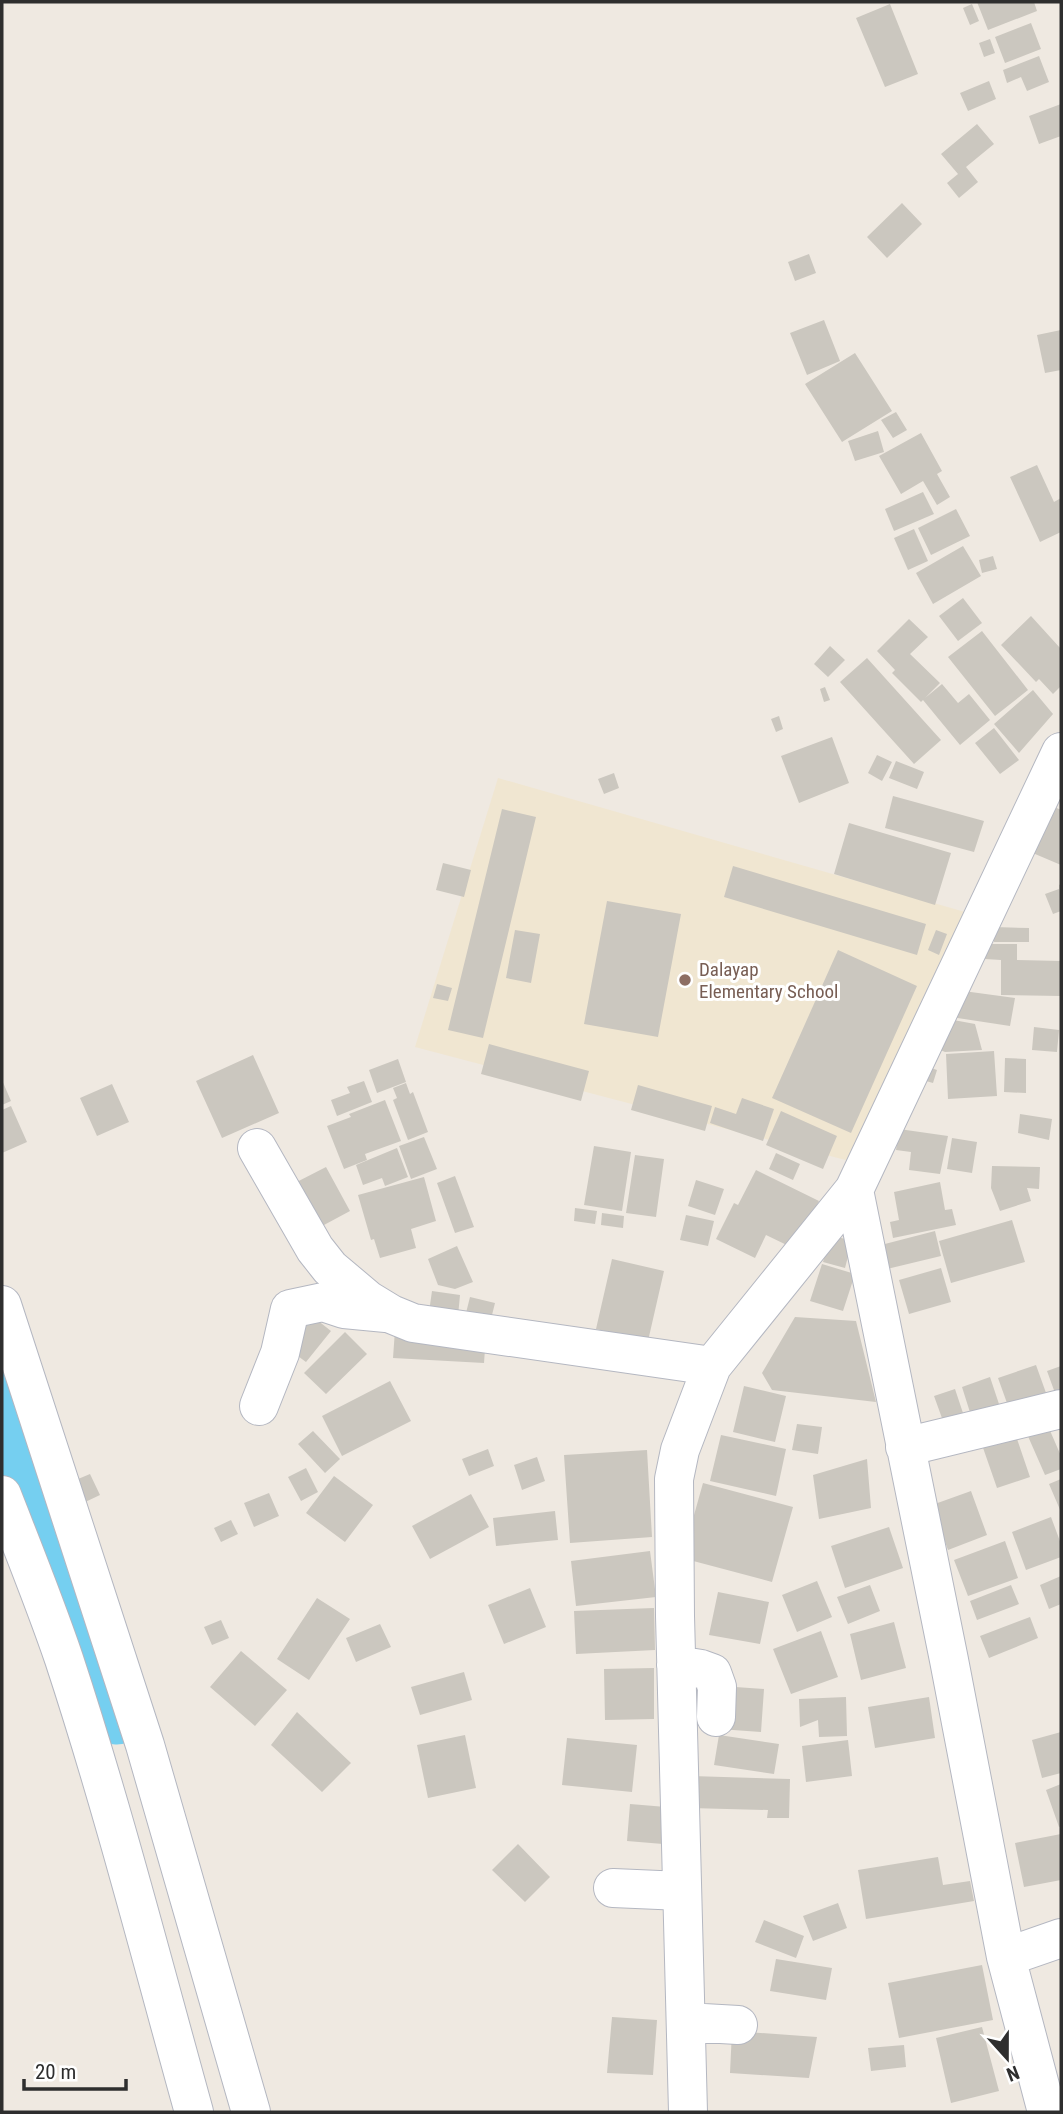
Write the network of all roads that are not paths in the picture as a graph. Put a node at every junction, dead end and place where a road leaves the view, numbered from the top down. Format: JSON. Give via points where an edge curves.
{"nodes":[{"id":1,"x":1061,"y":752,"type":"edge"},
{"id":2,"x":257,"y":1148,"type":"dead end"},
{"id":3,"x":854,"y":1190,"type":"junction"},
{"id":4,"x":2,"y":1305,"type":"edge"},
{"id":5,"x":391,"y":1314,"type":"junction"},
{"id":6,"x":712,"y":1366,"type":"junction"},
{"id":7,"x":259,"y":1406,"type":"dead end"},
{"id":8,"x":1061,"y":1409,"type":"edge"},
{"id":9,"x":905,"y":1447,"type":"junction"},
{"id":10,"x":2,"y":1495,"type":"edge"},
{"id":11,"x":676,"y":1665,"type":"junction"},
{"id":12,"x":716,"y":1717,"type":"dead end"},
{"id":13,"x":613,"y":1888,"type":"dead end"},
{"id":14,"x":682,"y":1891,"type":"junction"},
{"id":15,"x":1061,"y":1938,"type":"edge"},
{"id":16,"x":1006,"y":1956,"type":"junction"},
{"id":17,"x":686,"y":2022,"type":"junction"},
{"id":18,"x":738,"y":2025,"type":"dead end"},
{"id":19,"x":194,"y":2112,"type":"edge"},
{"id":20,"x":251,"y":2112,"type":"edge"},
{"id":21,"x":688,"y":2112,"type":"edge"},
{"id":22,"x":1047,"y":2112,"type":"edge"}],
"edges":[{"from":1,"to":3,"type":"street"},
{"from":2,"to":5,"type":"street","via":[[330,1268]]},
{"from":3,"to":6,"type":"street"},
{"from":3,"to":9,"type":"street"},
{"from":4,"to":20,"type":"street","via":[[145,1745]]},
{"from":5,"to":6,"type":"street","via":[[413,1323]]},
{"from":5,"to":7,"type":"street","via":[[323,1302],[290,1309],[280,1353]]},
{"from":6,"to":11,"type":"street","via":[[680,1450],[674,1479]]},
{"from":8,"to":9,"type":"street"},
{"from":9,"to":16,"type":"street"},
{"from":10,"to":19,"type":"street","via":[[80,1711]]},
{"from":11,"to":12,"type":"street","via":[[712,1673],[717,1687]]},
{"from":11,"to":14,"type":"street"},
{"from":13,"to":14,"type":"street"},
{"from":14,"to":17,"type":"street"},
{"from":15,"to":16,"type":"street"},
{"from":16,"to":22,"type":"street"},
{"from":17,"to":18,"type":"street"},
{"from":17,"to":21,"type":"street"}]}
